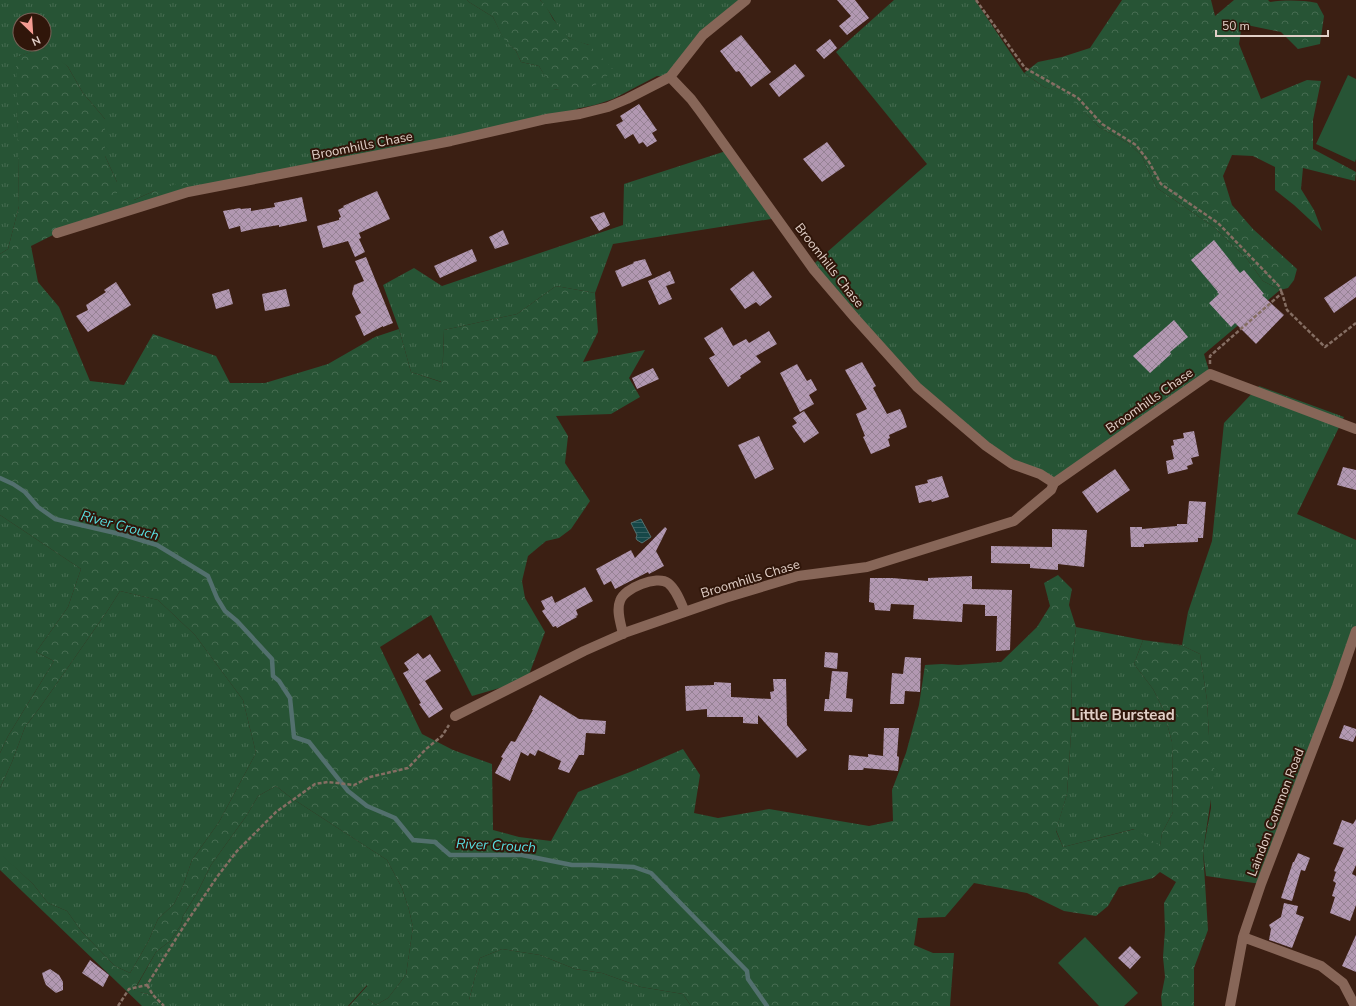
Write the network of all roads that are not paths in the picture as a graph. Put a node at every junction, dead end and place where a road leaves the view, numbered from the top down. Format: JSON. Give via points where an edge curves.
{"nodes":[{"id":1,"x":746,"y":0,"type":"edge"},
{"id":2,"x":670,"y":78,"type":"junction"},
{"id":3,"x":57,"y":233,"type":"dead end"},
{"id":4,"x":1356,"y":429,"type":"edge"},
{"id":5,"x":1054,"y":483,"type":"junction"},
{"id":6,"x":685,"y":612,"type":"junction"},
{"id":7,"x":1356,"y":631,"type":"edge"},
{"id":8,"x":623,"y":634,"type":"junction"},
{"id":9,"x":454,"y":716,"type":"road end"},
{"id":10,"x":1243,"y":937,"type":"junction"},
{"id":11,"x":1230,"y":1006,"type":"edge"},
{"id":12,"x":1355,"y":1006,"type":"edge"}],
"edges":[{"from":1,"to":2,"type":"street","name":"Broomhills Chase","via":[[703,35]]},
{"from":2,"to":3,"type":"street","name":"Broomhills Chase","via":[[608,107],[451,141],[188,192]]},
{"from":2,"to":5,"type":"street","name":"Broomhills Chase","via":[[700,111],[814,270],[917,387],[986,446],[1012,464],[1040,474]]},
{"from":4,"to":5,"type":"street","name":"Broomhills Chase","via":[[1210,374]]},
{"from":5,"to":6,"type":"street","name":"Broomhills Chase","via":[[1051,490],[1014,520],[867,567],[798,576]]},
{"from":6,"to":8,"type":"street","name":"Broomhills Chase"},
{"from":6,"to":8,"type":"street","via":[[671,586],[666,582],[659,580],[639,585],[626,593],[619,602]]},
{"from":7,"to":10,"type":"street","name":"Laindon Common Road"},
{"from":8,"to":9,"type":"street","name":"Broomhills Chase"},
{"from":10,"to":11,"type":"street","name":"Laindon Common Road"},
{"from":10,"to":12,"type":"street","via":[[1321,966],[1344,983]]}]}
